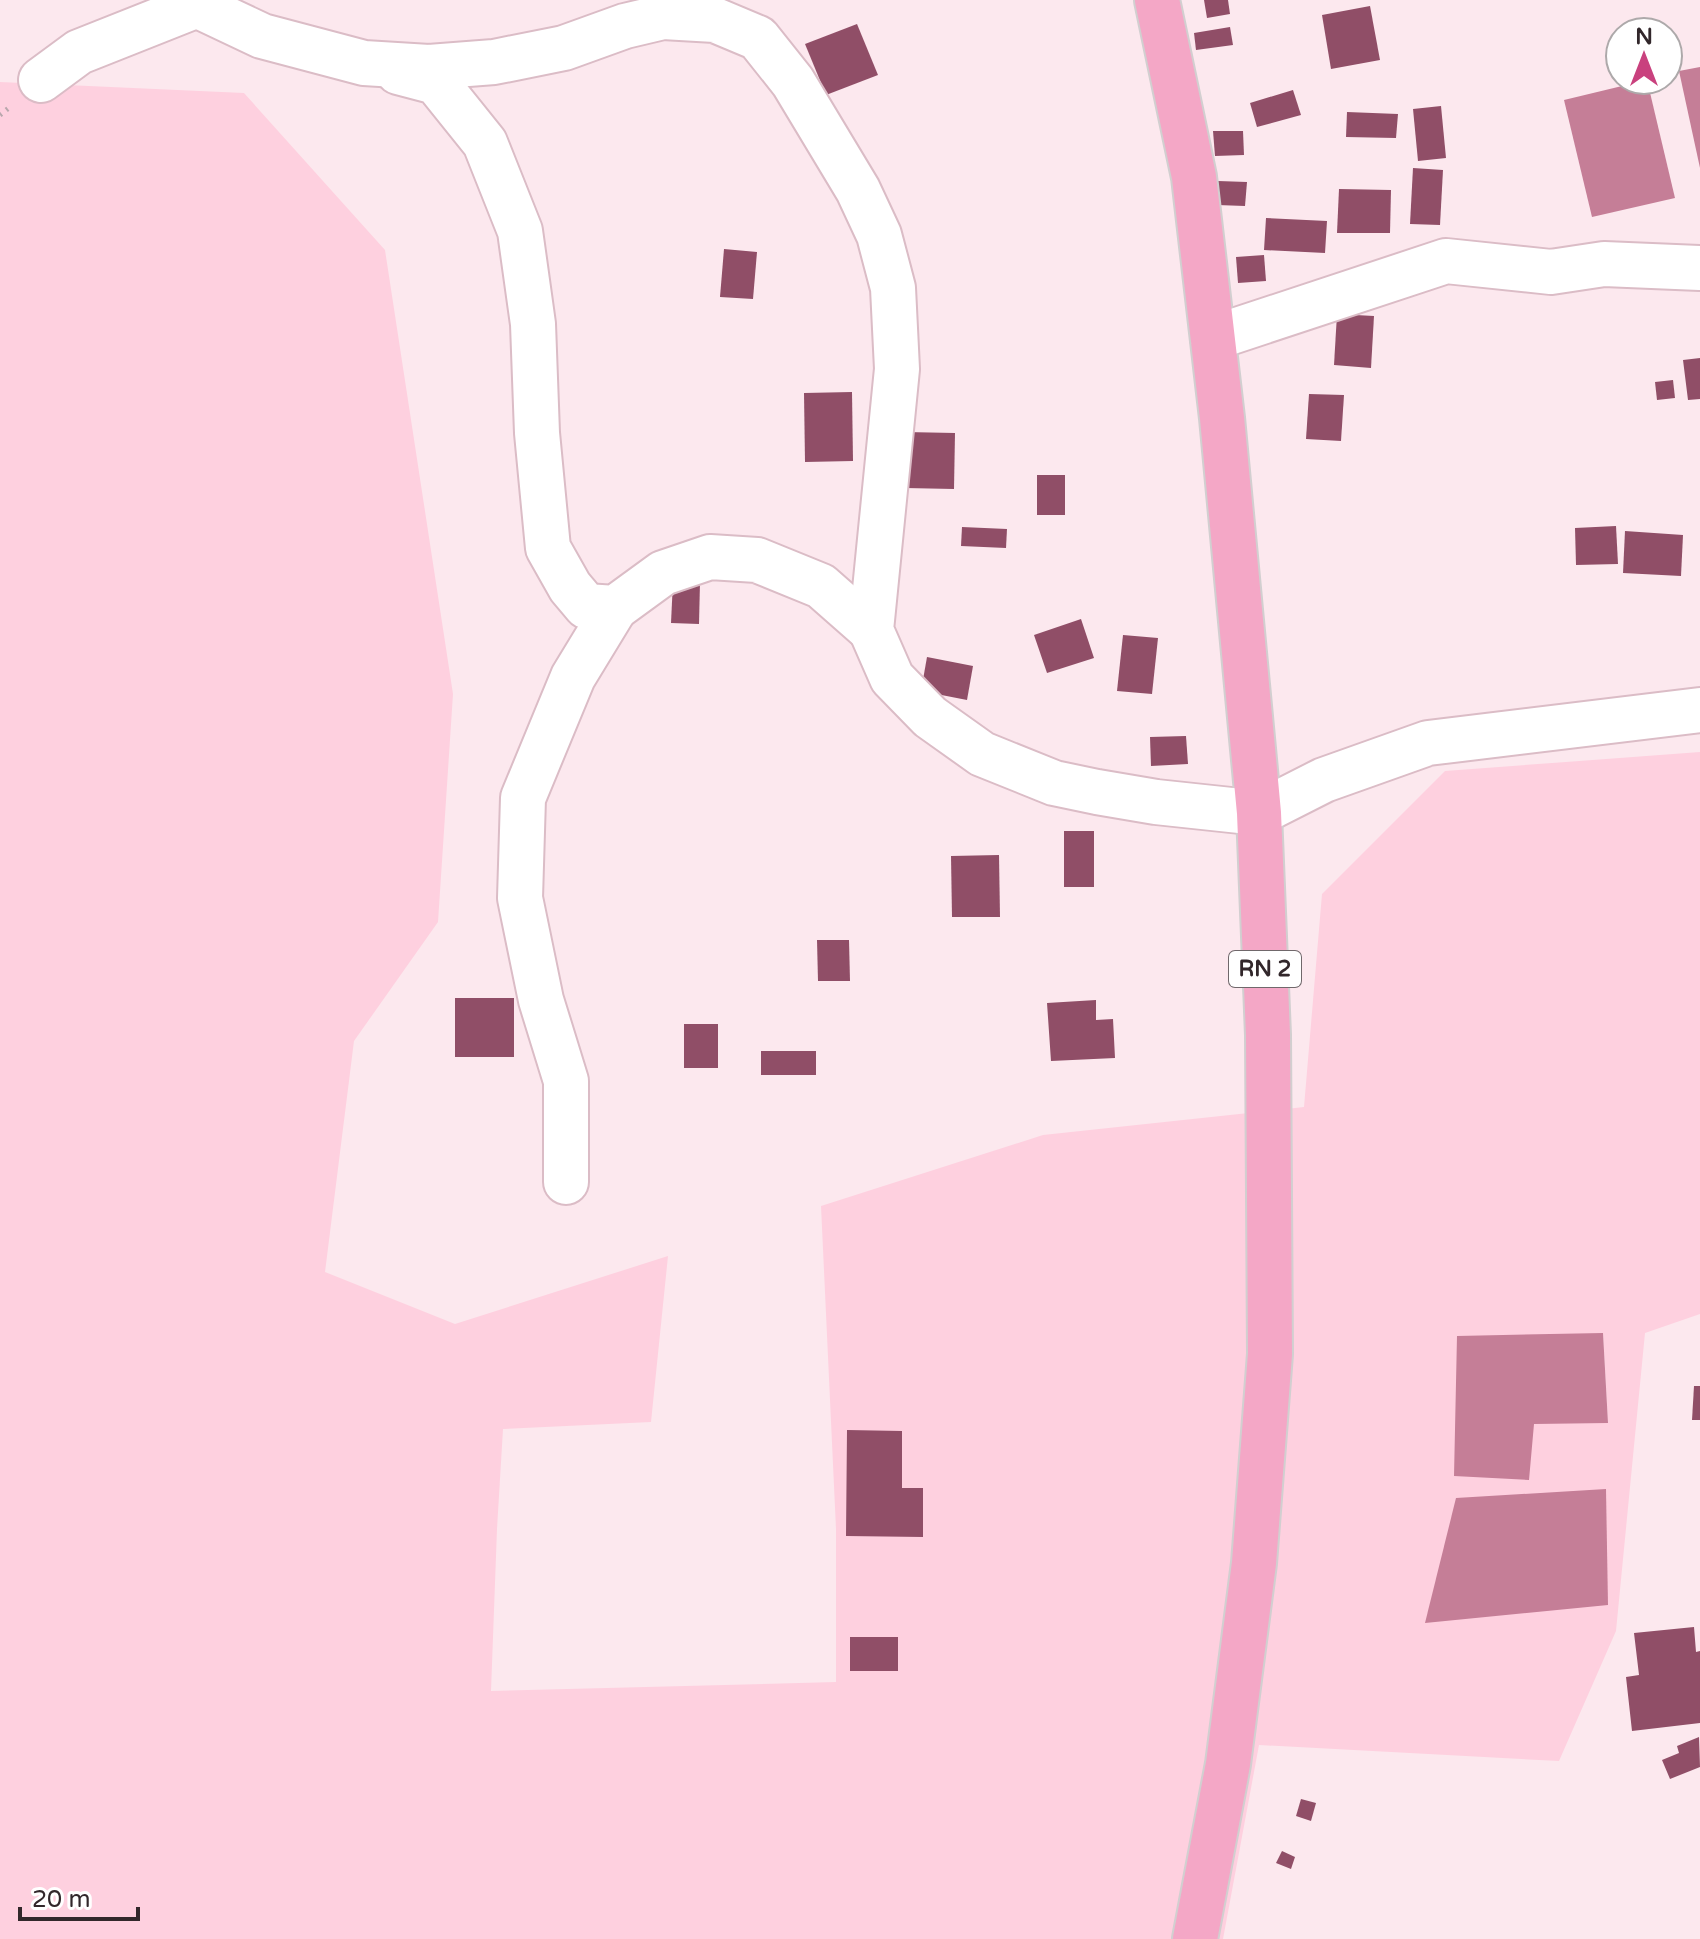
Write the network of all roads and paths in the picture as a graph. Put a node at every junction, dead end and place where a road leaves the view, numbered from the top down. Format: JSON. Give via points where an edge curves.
{"nodes":[{"id":1,"x":1157,"y":0,"type":"edge"},
{"id":2,"x":191,"y":3,"type":"edge"},
{"id":3,"x":364,"y":63,"type":"junction"},
{"id":4,"x":41,"y":80,"type":"dead end"},
{"id":5,"x":1700,"y":268,"type":"edge"},
{"id":6,"x":1213,"y":338,"type":"junction"},
{"id":7,"x":615,"y":608,"type":"junction"},
{"id":8,"x":871,"y":630,"type":"junction"},
{"id":9,"x":1700,"y":710,"type":"edge"},
{"id":10,"x":1259,"y":813,"type":"junction"},
{"id":11,"x":566,"y":1182,"type":"dead end"},
{"id":12,"x":1195,"y":1939,"type":"edge"}],
"edges":[{"from":1,"to":6,"type":"main road","number":"RN 2","via":[[1194,177]]},
{"from":2,"to":3,"type":"street","via":[[262,36]]},
{"from":2,"to":4,"type":"street","via":[[79,52]]},
{"from":3,"to":7,"type":"street","via":[[436,82],[485,143],[520,231],[533,324],[548,548],[586,606]]},
{"from":3,"to":8,"type":"street","via":[[429,67],[494,62],[564,48],[663,17],[715,20],[758,38],[793,82],[858,190],[879,235],[893,288],[897,369]]},
{"from":5,"to":6,"type":"street","via":[[1604,264],[1551,272],[1446,261]]},
{"from":6,"to":10,"type":"main road","number":"RN 2"},
{"from":7,"to":8,"type":"street","via":[[663,573],[710,557],[757,560],[821,586]]},
{"from":7,"to":11,"type":"street","via":[[573,677],[523,798],[520,898],[541,1000],[566,1081]]},
{"from":8,"to":10,"type":"street","via":[[892,678],[930,717],[982,754],[1054,783],[1156,802]]},
{"from":9,"to":10,"type":"street","via":[[1428,743],[1324,780]]},
{"from":10,"to":12,"type":"main road","number":"RN 2","via":[[1268,1035],[1270,1354],[1254,1563],[1228,1764]]}]}
